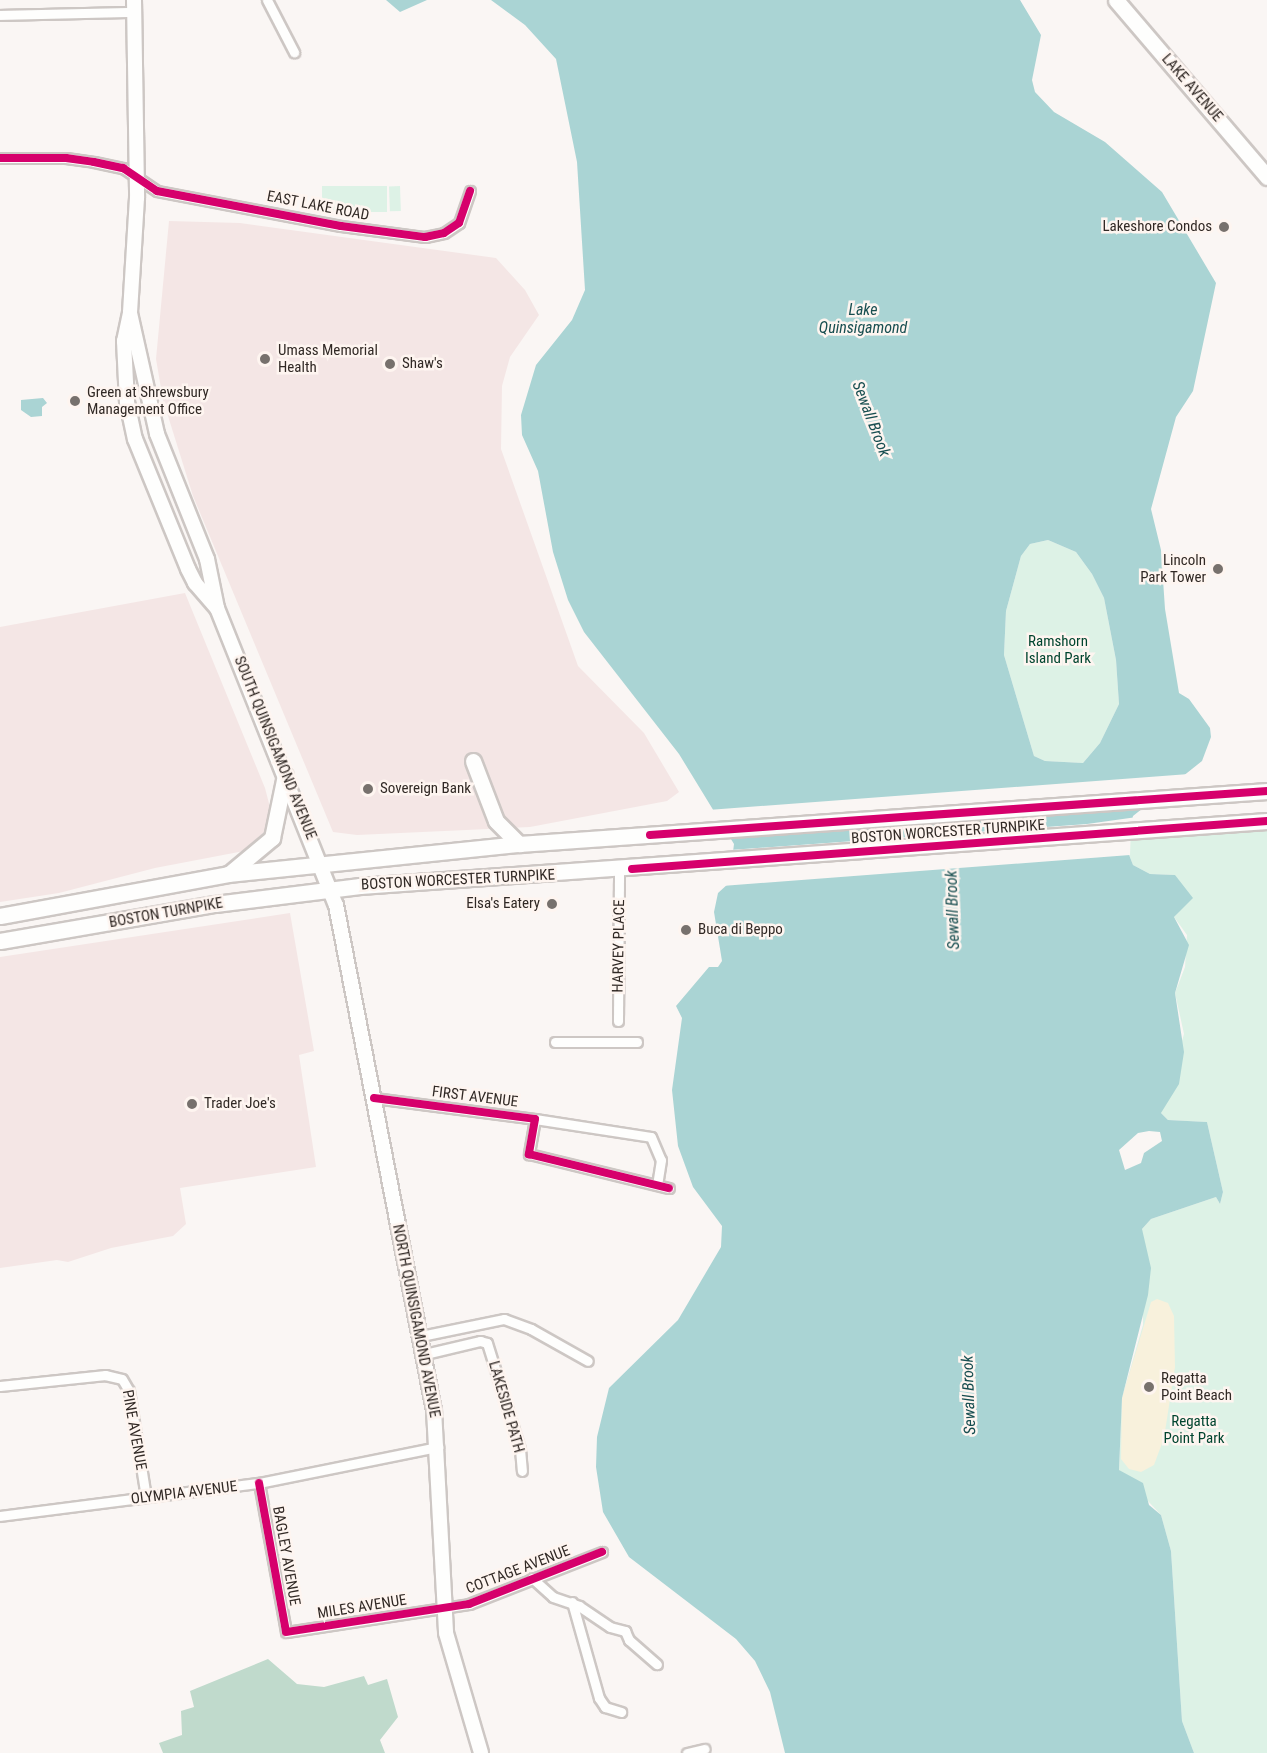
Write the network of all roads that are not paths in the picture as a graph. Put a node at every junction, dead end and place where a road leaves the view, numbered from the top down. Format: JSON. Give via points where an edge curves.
{"nodes":[{"id":1,"x":267,"y":0,"type":"edge"},
{"id":2,"x":1122,"y":2,"type":"edge"},
{"id":3,"x":134,"y":6,"type":"edge"},
{"id":4,"x":0,"y":15,"type":"edge"},
{"id":5,"x":294,"y":52,"type":"dead end"},
{"id":6,"x":0,"y":158,"type":"edge"},
{"id":7,"x":1267,"y":177,"type":"edge"},
{"id":8,"x":137,"y":181,"type":"junction"},
{"id":9,"x":470,"y":191,"type":"dead end"},
{"id":10,"x":130,"y":313,"type":"junction"},
{"id":11,"x":217,"y":608,"type":"junction"},
{"id":12,"x":473,"y":760,"type":"dead end"},
{"id":13,"x":285,"y":775,"type":"junction"},
{"id":14,"x":1260,"y":791,"type":"edge"},
{"id":15,"x":1267,"y":822,"type":"edge"},
{"id":16,"x":519,"y":844,"type":"junction"},
{"id":17,"x":323,"y":867,"type":"junction"},
{"id":18,"x":625,"y":869,"type":"junction"},
{"id":19,"x":228,"y":874,"type":"junction"},
{"id":20,"x":332,"y":889,"type":"junction"},
{"id":21,"x":0,"y":916,"type":"edge"},
{"id":22,"x":0,"y":941,"type":"edge"},
{"id":23,"x":618,"y":1021,"type":"dead end"},
{"id":24,"x":555,"y":1042,"type":"dead end"},
{"id":25,"x":638,"y":1042,"type":"dead end"},
{"id":26,"x":374,"y":1098,"type":"junction"},
{"id":27,"x":534,"y":1119,"type":"junction"},
{"id":28,"x":657,"y":1185,"type":"junction"},
{"id":29,"x":669,"y":1188,"type":"dead end"},
{"id":30,"x":443,"y":1332,"type":"junction"},
{"id":31,"x":421,"y":1336,"type":"junction"},
{"id":32,"x":447,"y":1349,"type":"junction"},
{"id":33,"x":424,"y":1354,"type":"junction"},
{"id":34,"x":588,"y":1361,"type":"dead end"},
{"id":35,"x":0,"y":1386,"type":"edge"},
{"id":36,"x":438,"y":1447,"type":"junction"},
{"id":37,"x":522,"y":1471,"type":"dead end"},
{"id":38,"x":260,"y":1484,"type":"junction"},
{"id":39,"x":146,"y":1497,"type":"junction"},
{"id":40,"x":0,"y":1516,"type":"edge"},
{"id":41,"x":603,"y":1551,"type":"dead end"},
{"id":42,"x":532,"y":1578,"type":"junction"},
{"id":43,"x":572,"y":1602,"type":"junction"},
{"id":44,"x":442,"y":1608,"type":"junction"},
{"id":45,"x":286,"y":1632,"type":"joint"},
{"id":46,"x":657,"y":1664,"type":"dead end"},
{"id":47,"x":621,"y":1712,"type":"dead end"},
{"id":48,"x":705,"y":1749,"type":"dead end"},
{"id":49,"x":481,"y":1753,"type":"edge"},
{"id":50,"x":687,"y":1753,"type":"edge"}],
"edges":[{"from":1,"to":5,"type":"street"},
{"from":2,"to":7,"type":"main road","name":"LAKE AVENUE"},
{"from":3,"to":4,"type":"street"},
{"from":3,"to":8,"type":"main road","name":"SOUTH QUINSIGAMOND AVENUE"},
{"from":6,"to":8,"type":"street","name":"EAST LAKE ROAD","via":[[94,162],[123,168]]},
{"from":8,"to":9,"type":"street","name":"EAST LAKE ROAD","via":[[197,199],[425,237],[459,223]]},
{"from":8,"to":10,"type":"main road","name":"SOUTH QUINSIGAMOND AVENUE"},
{"from":10,"to":11,"type":"main road","name":"SOUTH QUINSIGAMOND AVENUE","via":[[153,421],[207,559]]},
{"from":10,"to":11,"type":"main road","name":"SOUTH QUINSIGAMOND AVENUE","via":[[124,373],[135,440],[195,583]]},
{"from":11,"to":13,"type":"main road","name":"SOUTH QUINSIGAMOND AVENUE"},
{"from":12,"to":16,"type":"main road","via":[[496,820]]},
{"from":13,"to":17,"type":"main road","name":"SOUTH QUINSIGAMOND AVENUE"},
{"from":13,"to":19,"type":"main road","via":[[272,838]]},
{"from":14,"to":16,"type":"main road","name":"BOSTON WORCESTER TURNPIKE"},
{"from":15,"to":18,"type":"main road","name":"BOSTON WORCESTER TURNPIKE"},
{"from":16,"to":17,"type":"main road","name":"BOSTON WORCESTER TURNPIKE"},
{"from":17,"to":19,"type":"main road","name":"BOSTON TURNPIKE"},
{"from":17,"to":20,"type":"main road","name":"SOUTH QUINSIGAMOND AVENUE"},
{"from":18,"to":20,"type":"main road","name":"BOSTON WORCESTER TURNPIKE"},
{"from":18,"to":23,"type":"street","name":"HARVEY PLACE"},
{"from":19,"to":21,"type":"main road","name":"BOSTON TURNPIKE"},
{"from":20,"to":22,"type":"main road","name":"BOSTON TURNPIKE","via":[[215,904]]},
{"from":20,"to":26,"type":"main road","name":"NORTH QUINSIGAMOND AVENUE"},
{"from":24,"to":25,"type":"street"},
{"from":26,"to":27,"type":"street","name":"FIRST AVENUE"},
{"from":26,"to":31,"type":"main road","name":"NORTH QUINSIGAMOND AVENUE"},
{"from":27,"to":28,"type":"street","name":"FIRST AVENUE","via":[[528,1154]]},
{"from":27,"to":28,"type":"street","via":[[651,1137],[661,1160]]},
{"from":28,"to":29,"type":"street","name":"FIRST AVENUE"},
{"from":30,"to":31,"type":"street"},
{"from":30,"to":32,"type":"street"},
{"from":30,"to":34,"type":"street","via":[[504,1319],[531,1329]]},
{"from":31,"to":33,"type":"main road","name":"NORTH QUINSIGAMOND AVENUE"},
{"from":32,"to":33,"type":"street"},
{"from":32,"to":37,"type":"street","name":"LAKESIDE PATH","via":[[480,1341],[487,1343],[520,1449]]},
{"from":33,"to":36,"type":"main road","name":"NORTH QUINSIGAMOND AVENUE"},
{"from":35,"to":39,"type":"street","name":"PINE AVENUE","via":[[105,1375],[122,1379],[129,1391]]},
{"from":36,"to":38,"type":"street","name":"OLYMPIA AVENUE"},
{"from":36,"to":44,"type":"main road","name":"NORTH QUINSIGAMOND AVENUE"},
{"from":38,"to":39,"type":"street","name":"OLYMPIA AVENUE"},
{"from":38,"to":45,"type":"street","name":"BAGLEY AVENUE"},
{"from":39,"to":40,"type":"street","name":"OLYMPIA AVENUE"},
{"from":41,"to":42,"type":"street","name":"COTTAGE AVENUE"},
{"from":42,"to":43,"type":"street","via":[[553,1597]]},
{"from":42,"to":44,"type":"street","name":"COTTAGE AVENUE","via":[[484,1600]]},
{"from":43,"to":46,"type":"street","via":[[591,1618],[625,1630],[629,1640]]},
{"from":43,"to":47,"type":"street","via":[[599,1698],[609,1709]]},
{"from":44,"to":45,"type":"street","name":"MILES AVENUE"},
{"from":44,"to":49,"type":"main road","name":"NORTH QUINSIGAMOND AVENUE","via":[[452,1663]]},
{"from":48,"to":50,"type":"street"}]}
